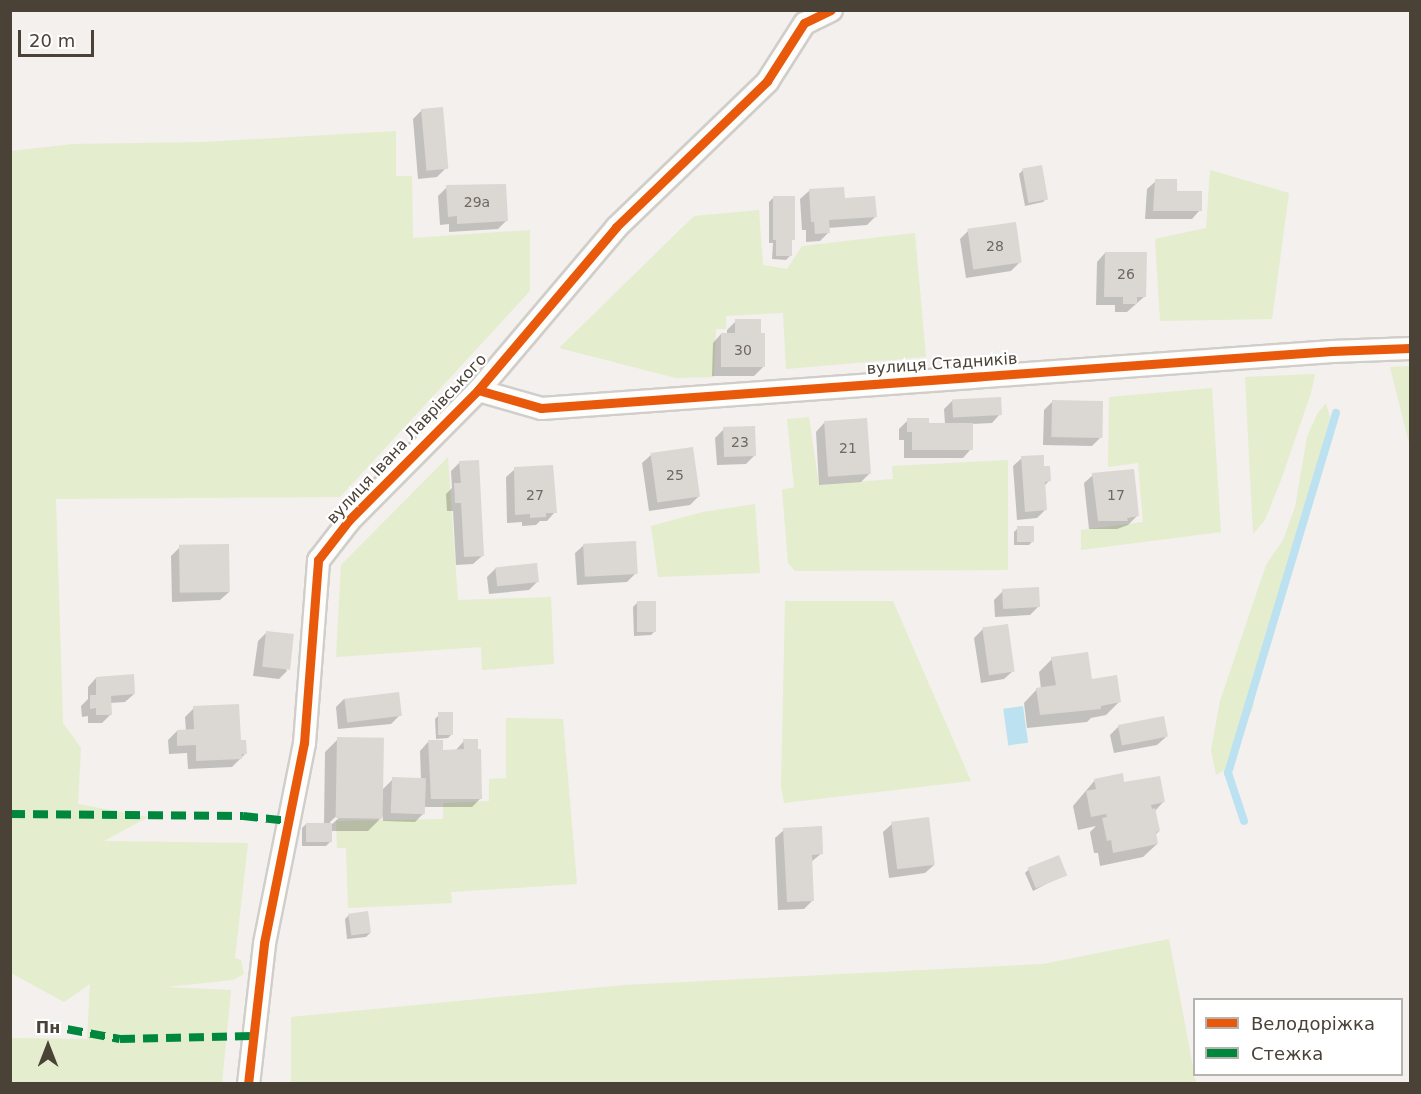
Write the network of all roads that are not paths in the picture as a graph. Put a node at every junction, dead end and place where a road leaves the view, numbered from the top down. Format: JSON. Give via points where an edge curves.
{"nodes":[{"id":1,"x":831,"y":10,"type":"edge"},
{"id":2,"x":1410,"y":348,"type":"edge"},
{"id":3,"x":478,"y":390,"type":"junction"},
{"id":4,"x":248,"y":1083,"type":"edge"}],
"edges":[{"from":1,"to":3,"type":"street","name":"вулиця Івана Лаврівського","via":[[804,23],[767,81],[616,226]]},
{"from":2,"to":3,"type":"street","name":"вулиця Стадників","via":[[541,408]]},
{"from":3,"to":4,"type":"street","name":"вулиця Івана Лаврівського","via":[[349,520],[318,560],[304,742],[264,943]]}]}
